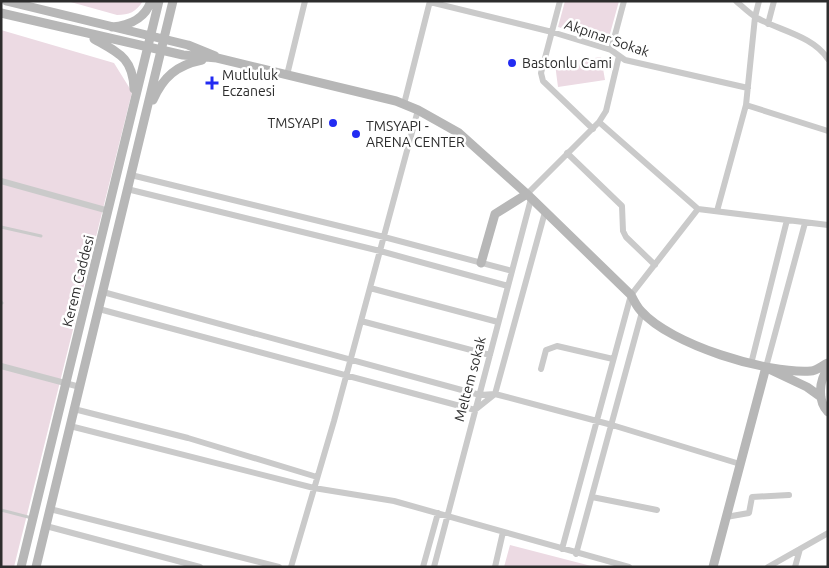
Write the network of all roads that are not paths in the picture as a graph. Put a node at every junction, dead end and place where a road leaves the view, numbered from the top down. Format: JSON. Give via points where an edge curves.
{"nodes":[{"id":1,"x":6,"y":1,"type":"edge"},
{"id":2,"x":151,"y":1,"type":"edge"},
{"id":3,"x":159,"y":1,"type":"edge"},
{"id":4,"x":172,"y":1,"type":"edge"},
{"id":5,"x":305,"y":1,"type":"edge"},
{"id":6,"x":560,"y":1,"type":"edge"},
{"id":7,"x":624,"y":1,"type":"edge"},
{"id":8,"x":736,"y":1,"type":"edge"},
{"id":9,"x":759,"y":1,"type":"edge"},
{"id":10,"x":774,"y":1,"type":"edge"},
{"id":11,"x":430,"y":2,"type":"edge"},
{"id":12,"x":1,"y":13,"type":"edge"},
{"id":13,"x":755,"y":17,"type":"junction"},
{"id":14,"x":768,"y":24,"type":"junction"},
{"id":15,"x":106,"y":27,"type":"junction"},
{"id":16,"x":552,"y":32,"type":"junction"},
{"id":17,"x":88,"y":34,"type":"junction"},
{"id":18,"x":150,"y":37,"type":"junction"},
{"id":19,"x":163,"y":40,"type":"junction"},
{"id":20,"x":147,"y":48,"type":"junction"},
{"id":21,"x":160,"y":50,"type":"junction"},
{"id":22,"x":611,"y":50,"type":"junction"},
{"id":23,"x":619,"y":56,"type":"junction"},
{"id":24,"x":217,"y":58,"type":"junction"},
{"id":25,"x":828,"y":59,"type":"edge"},
{"id":26,"x":287,"y":75,"type":"junction"},
{"id":27,"x":748,"y":88,"type":"junction"},
{"id":28,"x":404,"y":104,"type":"junction"},
{"id":29,"x":746,"y":105,"type":"junction"},
{"id":30,"x":134,"y":106,"type":"junction"},
{"id":31,"x":418,"y":110,"type":"junction"},
{"id":32,"x":145,"y":116,"type":"junction"},
{"id":33,"x":599,"y":122,"type":"junction"},
{"id":34,"x":592,"y":129,"type":"junction"},
{"id":35,"x":828,"y":131,"type":"edge"},
{"id":36,"x":567,"y":153,"type":"junction"},
{"id":37,"x":131,"y":175,"type":"junction"},
{"id":38,"x":1,"y":181,"type":"edge"},
{"id":39,"x":127,"y":189,"type":"junction"},
{"id":40,"x":529,"y":196,"type":"junction"},
{"id":41,"x":698,"y":210,"type":"junction"},
{"id":42,"x":109,"y":211,"type":"junction"},
{"id":43,"x":545,"y":212,"type":"junction"},
{"id":44,"x":717,"y":212,"type":"junction"},
{"id":45,"x":787,"y":220,"type":"junction"},
{"id":46,"x":805,"y":223,"type":"junction"},
{"id":47,"x":828,"y":225,"type":"edge"},
{"id":48,"x":1,"y":227,"type":"edge"},
{"id":49,"x":41,"y":236,"type":"dead end"},
{"id":50,"x":384,"y":237,"type":"junction"},
{"id":51,"x":380,"y":251,"type":"junction"},
{"id":52,"x":482,"y":263,"type":"junction"},
{"id":53,"x":656,"y":265,"type":"junction"},
{"id":54,"x":512,"y":271,"type":"junction"},
{"id":55,"x":508,"y":286,"type":"junction"},
{"id":56,"x":370,"y":288,"type":"junction"},
{"id":57,"x":103,"y":292,"type":"junction"},
{"id":58,"x":631,"y":296,"type":"junction"},
{"id":59,"x":99,"y":309,"type":"junction"},
{"id":60,"x":642,"y":312,"type":"junction"},
{"id":61,"x":361,"y":321,"type":"junction"},
{"id":62,"x":498,"y":322,"type":"junction"},
{"id":63,"x":490,"y":355,"type":"junction"},
{"id":64,"x":613,"y":359,"type":"junction"},
{"id":65,"x":350,"y":360,"type":"junction"},
{"id":66,"x":828,"y":363,"type":"edge"},
{"id":67,"x":751,"y":364,"type":"junction"},
{"id":68,"x":1,"y":366,"type":"edge"},
{"id":69,"x":766,"y":367,"type":"junction"},
{"id":70,"x":828,"y":368,"type":"edge"},
{"id":71,"x":541,"y":369,"type":"dead end"},
{"id":72,"x":346,"y":376,"type":"junction"},
{"id":73,"x":67,"y":384,"type":"junction"},
{"id":74,"x":80,"y":387,"type":"junction"},
{"id":75,"x":495,"y":394,"type":"junction"},
{"id":76,"x":480,"y":395,"type":"junction"},
{"id":77,"x":821,"y":397,"type":"junction"},
{"id":78,"x":74,"y":409,"type":"junction"},
{"id":79,"x":475,"y":410,"type":"junction"},
{"id":80,"x":828,"y":412,"type":"edge"},
{"id":81,"x":596,"y":422,"type":"junction"},
{"id":82,"x":612,"y":425,"type":"junction"},
{"id":83,"x":70,"y":426,"type":"junction"},
{"id":84,"x":740,"y":464,"type":"junction"},
{"id":85,"x":317,"y":477,"type":"junction"},
{"id":86,"x":314,"y":488,"type":"junction"},
{"id":87,"x":789,"y":495,"type":"dead end"},
{"id":88,"x":592,"y":497,"type":"junction"},
{"id":89,"x":50,"y":509,"type":"junction"},
{"id":90,"x":1,"y":510,"type":"edge"},
{"id":91,"x":657,"y":510,"type":"dead end"},
{"id":92,"x":438,"y":513,"type":"junction"},
{"id":93,"x":448,"y":516,"type":"junction"},
{"id":94,"x":726,"y":517,"type":"junction"},
{"id":95,"x":34,"y":518,"type":"junction"},
{"id":96,"x":46,"y":526,"type":"junction"},
{"id":97,"x":504,"y":532,"type":"junction"},
{"id":98,"x":828,"y":533,"type":"edge"},
{"id":99,"x":562,"y":549,"type":"junction"},
{"id":100,"x":800,"y":549,"type":"junction"},
{"id":101,"x":576,"y":554,"type":"junction"},
{"id":102,"x":22,"y":567,"type":"edge"},
{"id":103,"x":36,"y":567,"type":"edge"},
{"id":104,"x":200,"y":567,"type":"edge"},
{"id":105,"x":279,"y":567,"type":"edge"},
{"id":106,"x":290,"y":567,"type":"edge"},
{"id":107,"x":423,"y":567,"type":"edge"},
{"id":108,"x":434,"y":567,"type":"edge"},
{"id":109,"x":494,"y":567,"type":"edge"},
{"id":110,"x":629,"y":567,"type":"edge"},
{"id":111,"x":713,"y":567,"type":"edge"},
{"id":112,"x":768,"y":567,"type":"edge"},
{"id":113,"x":795,"y":567,"type":"edge"}],
"edges":[{"from":1,"to":15,"type":"street"},
{"from":2,"to":15,"type":"street","via":[[145,13],[134,21]]},
{"from":3,"to":18,"type":"street","name":"Kerem Caddesi"},
{"from":4,"to":19,"type":"street","name":"Kerem Caddesi"},
{"from":5,"to":26,"type":"street"},
{"from":6,"to":16,"type":"street"},
{"from":7,"to":22,"type":"street"},
{"from":8,"to":13,"type":"street"},
{"from":9,"to":13,"type":"street"},
{"from":10,"to":14,"type":"street"},
{"from":11,"to":16,"type":"street","name":"Akpınar Sokak"},
{"from":11,"to":28,"type":"street"},
{"from":12,"to":17,"type":"street"},
{"from":13,"to":14,"type":"street"},
{"from":13,"to":27,"type":"street"},
{"from":14,"to":25,"type":"street","via":[[811,41]]},
{"from":15,"to":18,"type":"street"},
{"from":16,"to":22,"type":"street","name":"Akpınar Sokak"},
{"from":16,"to":34,"type":"street","via":[[543,81]]},
{"from":17,"to":20,"type":"street"},
{"from":17,"to":30,"type":"street","via":[[116,50],[127,61],[134,78]]},
{"from":18,"to":19,"type":"street"},
{"from":18,"to":20,"type":"street","name":"Kerem Caddesi"},
{"from":19,"to":21,"type":"street","name":"Kerem Caddesi"},
{"from":19,"to":24,"type":"street","via":[[198,48]]},
{"from":20,"to":21,"type":"street"},
{"from":20,"to":30,"type":"street","name":"Kerem Caddesi"},
{"from":21,"to":24,"type":"street"},
{"from":21,"to":32,"type":"street","name":"Kerem Caddesi"},
{"from":22,"to":23,"type":"street","name":"Akpınar Sokak"},
{"from":23,"to":27,"type":"street","name":"Akpınar Sokak"},
{"from":23,"to":33,"type":"street","via":[[606,110]]},
{"from":24,"to":26,"type":"street"},
{"from":24,"to":32,"type":"street","via":[[188,64],[166,77]]},
{"from":26,"to":28,"type":"street"},
{"from":27,"to":29,"type":"street"},
{"from":28,"to":31,"type":"street"},
{"from":29,"to":35,"type":"street"},
{"from":29,"to":44,"type":"street"},
{"from":30,"to":42,"type":"street","name":"Kerem Caddesi"},
{"from":31,"to":40,"type":"street","via":[[459,133]]},
{"from":31,"to":50,"type":"street"},
{"from":32,"to":37,"type":"street","name":"Kerem Caddesi"},
{"from":33,"to":34,"type":"street"},
{"from":33,"to":41,"type":"street"},
{"from":34,"to":36,"type":"street"},
{"from":36,"to":40,"type":"street"},
{"from":36,"to":53,"type":"street","via":[[622,206],[626,237]]},
{"from":37,"to":39,"type":"street","name":"Kerem Caddesi"},
{"from":37,"to":50,"type":"street"},
{"from":38,"to":42,"type":"street"},
{"from":39,"to":51,"type":"street"},
{"from":39,"to":57,"type":"street","name":"Kerem Caddesi"},
{"from":40,"to":43,"type":"street"},
{"from":40,"to":52,"type":"street","via":[[495,214]]},
{"from":40,"to":54,"type":"street","name":"Meltem sokak"},
{"from":41,"to":44,"type":"street"},
{"from":41,"to":53,"type":"street"},
{"from":42,"to":73,"type":"street","name":"Kerem Caddesi"},
{"from":43,"to":58,"type":"street"},
{"from":43,"to":75,"type":"street","name":"Meltem sokak"},
{"from":44,"to":45,"type":"street"},
{"from":45,"to":46,"type":"street"},
{"from":45,"to":67,"type":"street"},
{"from":46,"to":47,"type":"street"},
{"from":46,"to":69,"type":"street"},
{"from":48,"to":49,"type":"lane"},
{"from":50,"to":51,"type":"street"},
{"from":50,"to":52,"type":"street"},
{"from":51,"to":55,"type":"street"},
{"from":51,"to":56,"type":"street"},
{"from":52,"to":54,"type":"street"},
{"from":53,"to":58,"type":"street"},
{"from":54,"to":55,"type":"street","name":"Meltem sokak"},
{"from":55,"to":62,"type":"street","name":"Meltem sokak"},
{"from":56,"to":61,"type":"street"},
{"from":56,"to":62,"type":"street"},
{"from":57,"to":59,"type":"street","name":"Kerem Caddesi"},
{"from":57,"to":65,"type":"street"},
{"from":58,"to":60,"type":"street"},
{"from":58,"to":64,"type":"street"},
{"from":59,"to":72,"type":"street"},
{"from":59,"to":74,"type":"street","name":"Kerem Caddesi"},
{"from":60,"to":67,"type":"street","via":[[688,343]]},
{"from":60,"to":82,"type":"street"},
{"from":61,"to":63,"type":"street"},
{"from":61,"to":65,"type":"street"},
{"from":62,"to":63,"type":"street","name":"Meltem sokak"},
{"from":63,"to":76,"type":"street","name":"Meltem sokak"},
{"from":64,"to":71,"type":"street","via":[[557,346],[546,350]]},
{"from":64,"to":81,"type":"street"},
{"from":65,"to":72,"type":"street"},
{"from":65,"to":76,"type":"street"},
{"from":66,"to":69,"type":"street","via":[[812,371]]},
{"from":67,"to":69,"type":"street"},
{"from":68,"to":73,"type":"street"},
{"from":69,"to":77,"type":"street"},
{"from":69,"to":84,"type":"street"},
{"from":70,"to":77,"type":"street"},
{"from":72,"to":79,"type":"street"},
{"from":72,"to":85,"type":"street"},
{"from":73,"to":74,"type":"street"},
{"from":73,"to":95,"type":"street","name":"Kerem Caddesi"},
{"from":74,"to":78,"type":"street","name":"Kerem Caddesi"},
{"from":75,"to":76,"type":"street"},
{"from":75,"to":79,"type":"street"},
{"from":75,"to":81,"type":"street"},
{"from":76,"to":79,"type":"street","name":"Meltem sokak"},
{"from":77,"to":80,"type":"street","via":[[821,404]]},
{"from":78,"to":83,"type":"street","name":"Kerem Caddesi"},
{"from":78,"to":85,"type":"street","via":[[188,438]]},
{"from":79,"to":93,"type":"street","name":"Meltem sokak"},
{"from":81,"to":82,"type":"street"},
{"from":81,"to":99,"type":"street"},
{"from":82,"to":84,"type":"street"},
{"from":82,"to":88,"type":"street"},
{"from":83,"to":86,"type":"street"},
{"from":83,"to":89,"type":"street","name":"Kerem Caddesi"},
{"from":84,"to":94,"type":"street"},
{"from":85,"to":86,"type":"street"},
{"from":86,"to":92,"type":"street","via":[[394,501]]},
{"from":86,"to":106,"type":"street"},
{"from":87,"to":94,"type":"street","via":[[752,498],[749,513]]},
{"from":88,"to":91,"type":"street"},
{"from":88,"to":101,"type":"street"},
{"from":89,"to":96,"type":"street","name":"Kerem Caddesi"},
{"from":89,"to":105,"type":"street"},
{"from":90,"to":95,"type":"lane"},
{"from":92,"to":93,"type":"street"},
{"from":92,"to":107,"type":"street"},
{"from":93,"to":97,"type":"street"},
{"from":93,"to":108,"type":"street","name":"Meltem sokak"},
{"from":94,"to":111,"type":"street"},
{"from":95,"to":102,"type":"street","name":"Kerem Caddesi"},
{"from":96,"to":103,"type":"street","name":"Kerem Caddesi"},
{"from":96,"to":104,"type":"street"},
{"from":97,"to":99,"type":"street"},
{"from":97,"to":109,"type":"street"},
{"from":98,"to":100,"type":"street"},
{"from":99,"to":101,"type":"street"},
{"from":100,"to":112,"type":"street"},
{"from":100,"to":113,"type":"street"},
{"from":101,"to":110,"type":"street"}]}
